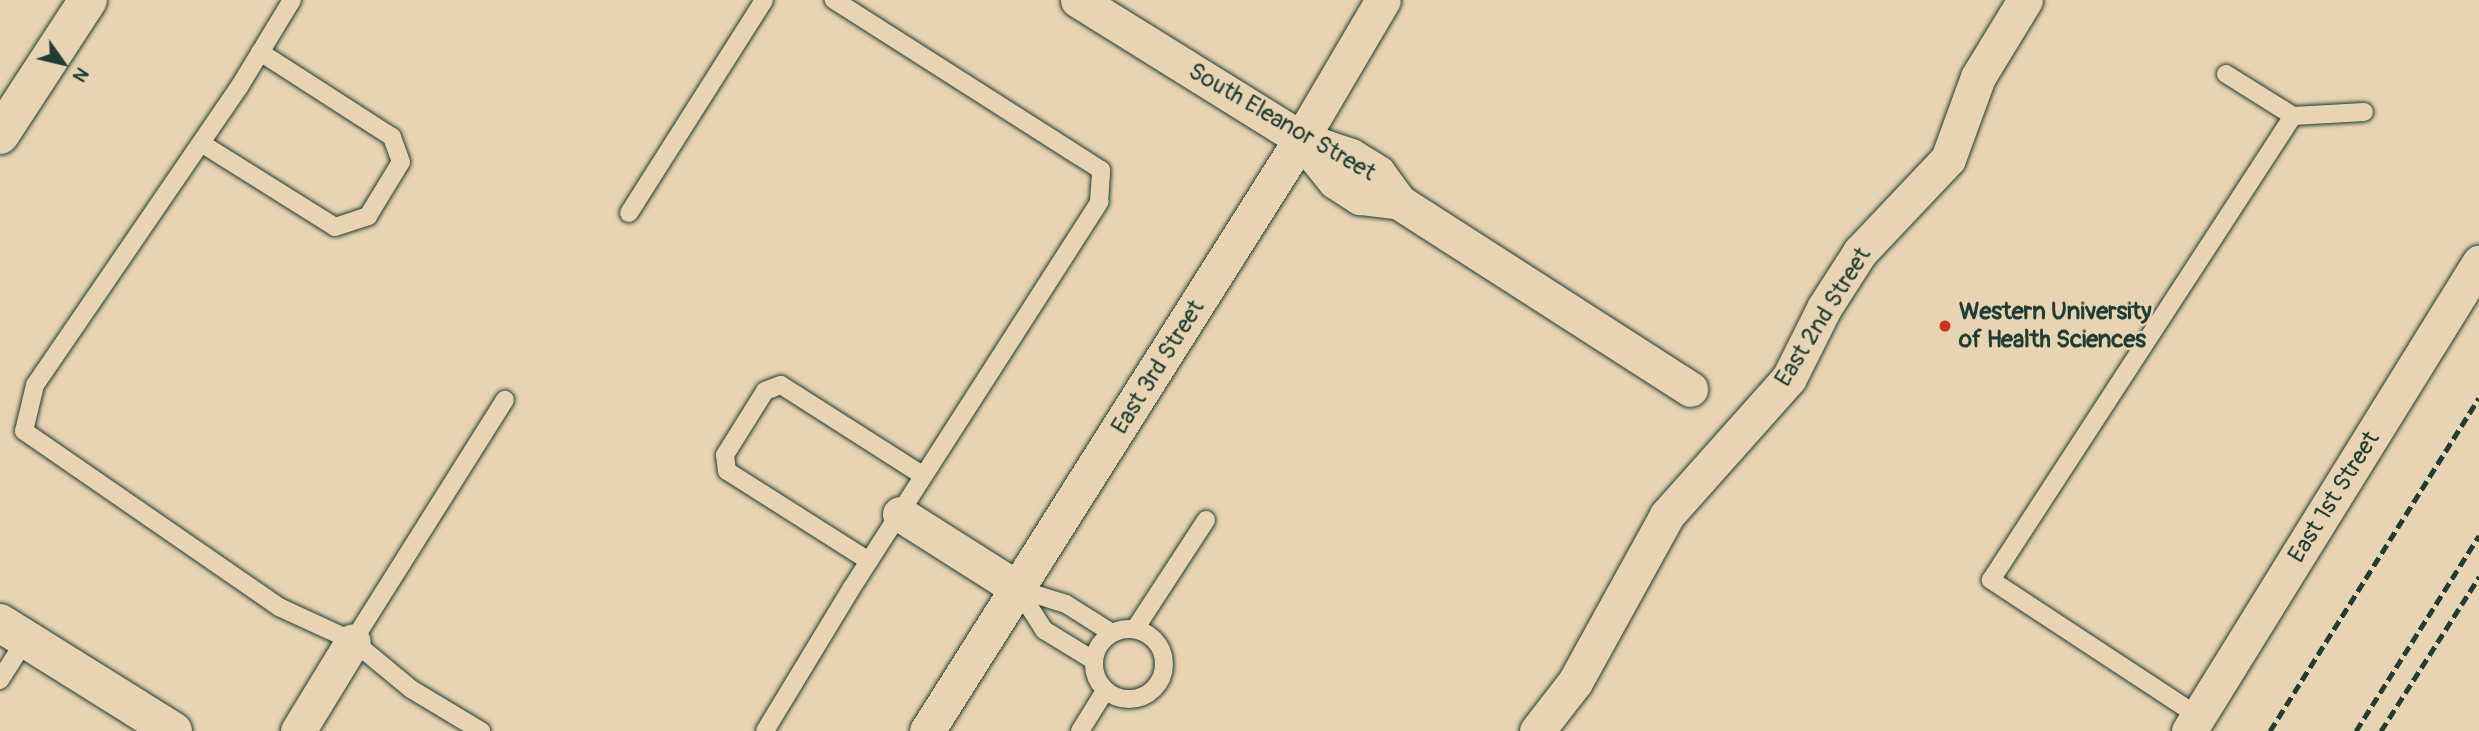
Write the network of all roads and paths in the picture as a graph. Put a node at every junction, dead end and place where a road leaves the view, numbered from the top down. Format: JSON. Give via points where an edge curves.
{"nodes":[{"id":1,"x":292,"y":0,"type":"edge"},
{"id":2,"x":764,"y":0,"type":"edge"},
{"id":3,"x":834,"y":0,"type":"edge"},
{"id":4,"x":1079,"y":0,"type":"edge"},
{"id":5,"x":1383,"y":0,"type":"edge"},
{"id":6,"x":2025,"y":0,"type":"edge"},
{"id":7,"x":76,"y":4,"type":"edge"},
{"id":8,"x":260,"y":52,"type":"junction"},
{"id":9,"x":2226,"y":74,"type":"dead end"},
{"id":10,"x":2364,"y":112,"type":"dead end"},
{"id":11,"x":2293,"y":116,"type":"junction"},
{"id":12,"x":0,"y":135,"type":"edge"},
{"id":13,"x":1301,"y":139,"type":"junction"},
{"id":14,"x":201,"y":143,"type":"junction"},
{"id":15,"x":629,"y":213,"type":"dead end"},
{"id":16,"x":2479,"y":263,"type":"edge"},
{"id":17,"x":1690,"y":389,"type":"dead end"},
{"id":18,"x":505,"y":401,"type":"dead end"},
{"id":19,"x":924,"y":476,"type":"junction"},
{"id":20,"x":900,"y":514,"type":"junction"},
{"id":21,"x":1206,"y":520,"type":"dead end"},
{"id":22,"x":869,"y":561,"type":"junction"},
{"id":23,"x":1018,"y":589,"type":"junction"},
{"id":24,"x":1135,"y":629,"type":"junction"},
{"id":25,"x":13,"y":631,"type":"edge"},
{"id":26,"x":1112,"y":632,"type":"junction"},
{"id":27,"x":353,"y":641,"type":"junction"},
{"id":28,"x":1093,"y":660,"type":"junction"},
{"id":29,"x":0,"y":680,"type":"edge"},
{"id":30,"x":1105,"y":691,"type":"junction"},
{"id":31,"x":2194,"y":723,"type":"edge"},
{"id":32,"x":173,"y":731,"type":"edge"},
{"id":33,"x":299,"y":731,"type":"edge"},
{"id":34,"x":481,"y":731,"type":"edge"},
{"id":35,"x":765,"y":731,"type":"edge"},
{"id":36,"x":927,"y":731,"type":"edge"},
{"id":37,"x":1080,"y":731,"type":"edge"},
{"id":38,"x":1536,"y":731,"type":"edge"}],
"edges":[{"from":1,"to":8,"type":"lane"},
{"from":2,"to":15,"type":"lane"},
{"from":3,"to":19,"type":"lane","via":[[1101,170],[1099,201]]},
{"from":4,"to":13,"type":"street","name":"South Eleanor Street"},
{"from":5,"to":13,"type":"street","name":"East 3rd Street"},
{"from":6,"to":38,"type":"street","name":"East 2nd Street","via":[[1978,77],[1948,159],[1860,252],[1789,378],[1667,515],[1575,682]]},
{"from":7,"to":12,"type":"main road"},
{"from":8,"to":14,"type":"lane"},
{"from":8,"to":14,"type":"lane","via":[[392,137],[401,162],[368,216],[335,227]]},
{"from":9,"to":11,"type":"lane"},
{"from":10,"to":11,"type":"lane"},
{"from":11,"to":31,"type":"lane","via":[[1991,580]]},
{"from":13,"to":17,"type":"street","name":"South Eleanor Street","via":[[1335,181],[1360,198],[1399,202]]},
{"from":13,"to":23,"type":"street","name":"East 3rd Street"},
{"from":14,"to":27,"type":"lane","via":[[35,385],[24,431],[279,607]]},
{"from":16,"to":31,"type":"street","name":"East 1st Street"},
{"from":18,"to":27,"type":"lane"},
{"from":19,"to":20,"type":"lane"},
{"from":19,"to":22,"type":"lane","via":[[781,385],[765,391],[725,455],[727,471]]},
{"from":20,"to":22,"type":"lane"},
{"from":20,"to":23,"type":"street"},
{"from":21,"to":24,"type":"lane"},
{"from":22,"to":35,"type":"lane"},
{"from":23,"to":26,"type":"lane","via":[[1066,604]]},
{"from":23,"to":28,"type":"lane","via":[[1044,630]]},
{"from":23,"to":36,"type":"street","name":"East 3rd Street"},
{"from":24,"to":26,"type":"lane"},
{"from":24,"to":30,"type":"lane","via":[[1146,633],[1162,651],[1158,685],[1138,699]]},
{"from":25,"to":29,"type":"lane"},
{"from":25,"to":32,"type":"main road"},
{"from":26,"to":28,"type":"lane"},
{"from":27,"to":33,"type":"street"},
{"from":27,"to":34,"type":"lane","via":[[411,689]]},
{"from":28,"to":30,"type":"lane"},
{"from":30,"to":37,"type":"lane"}]}
